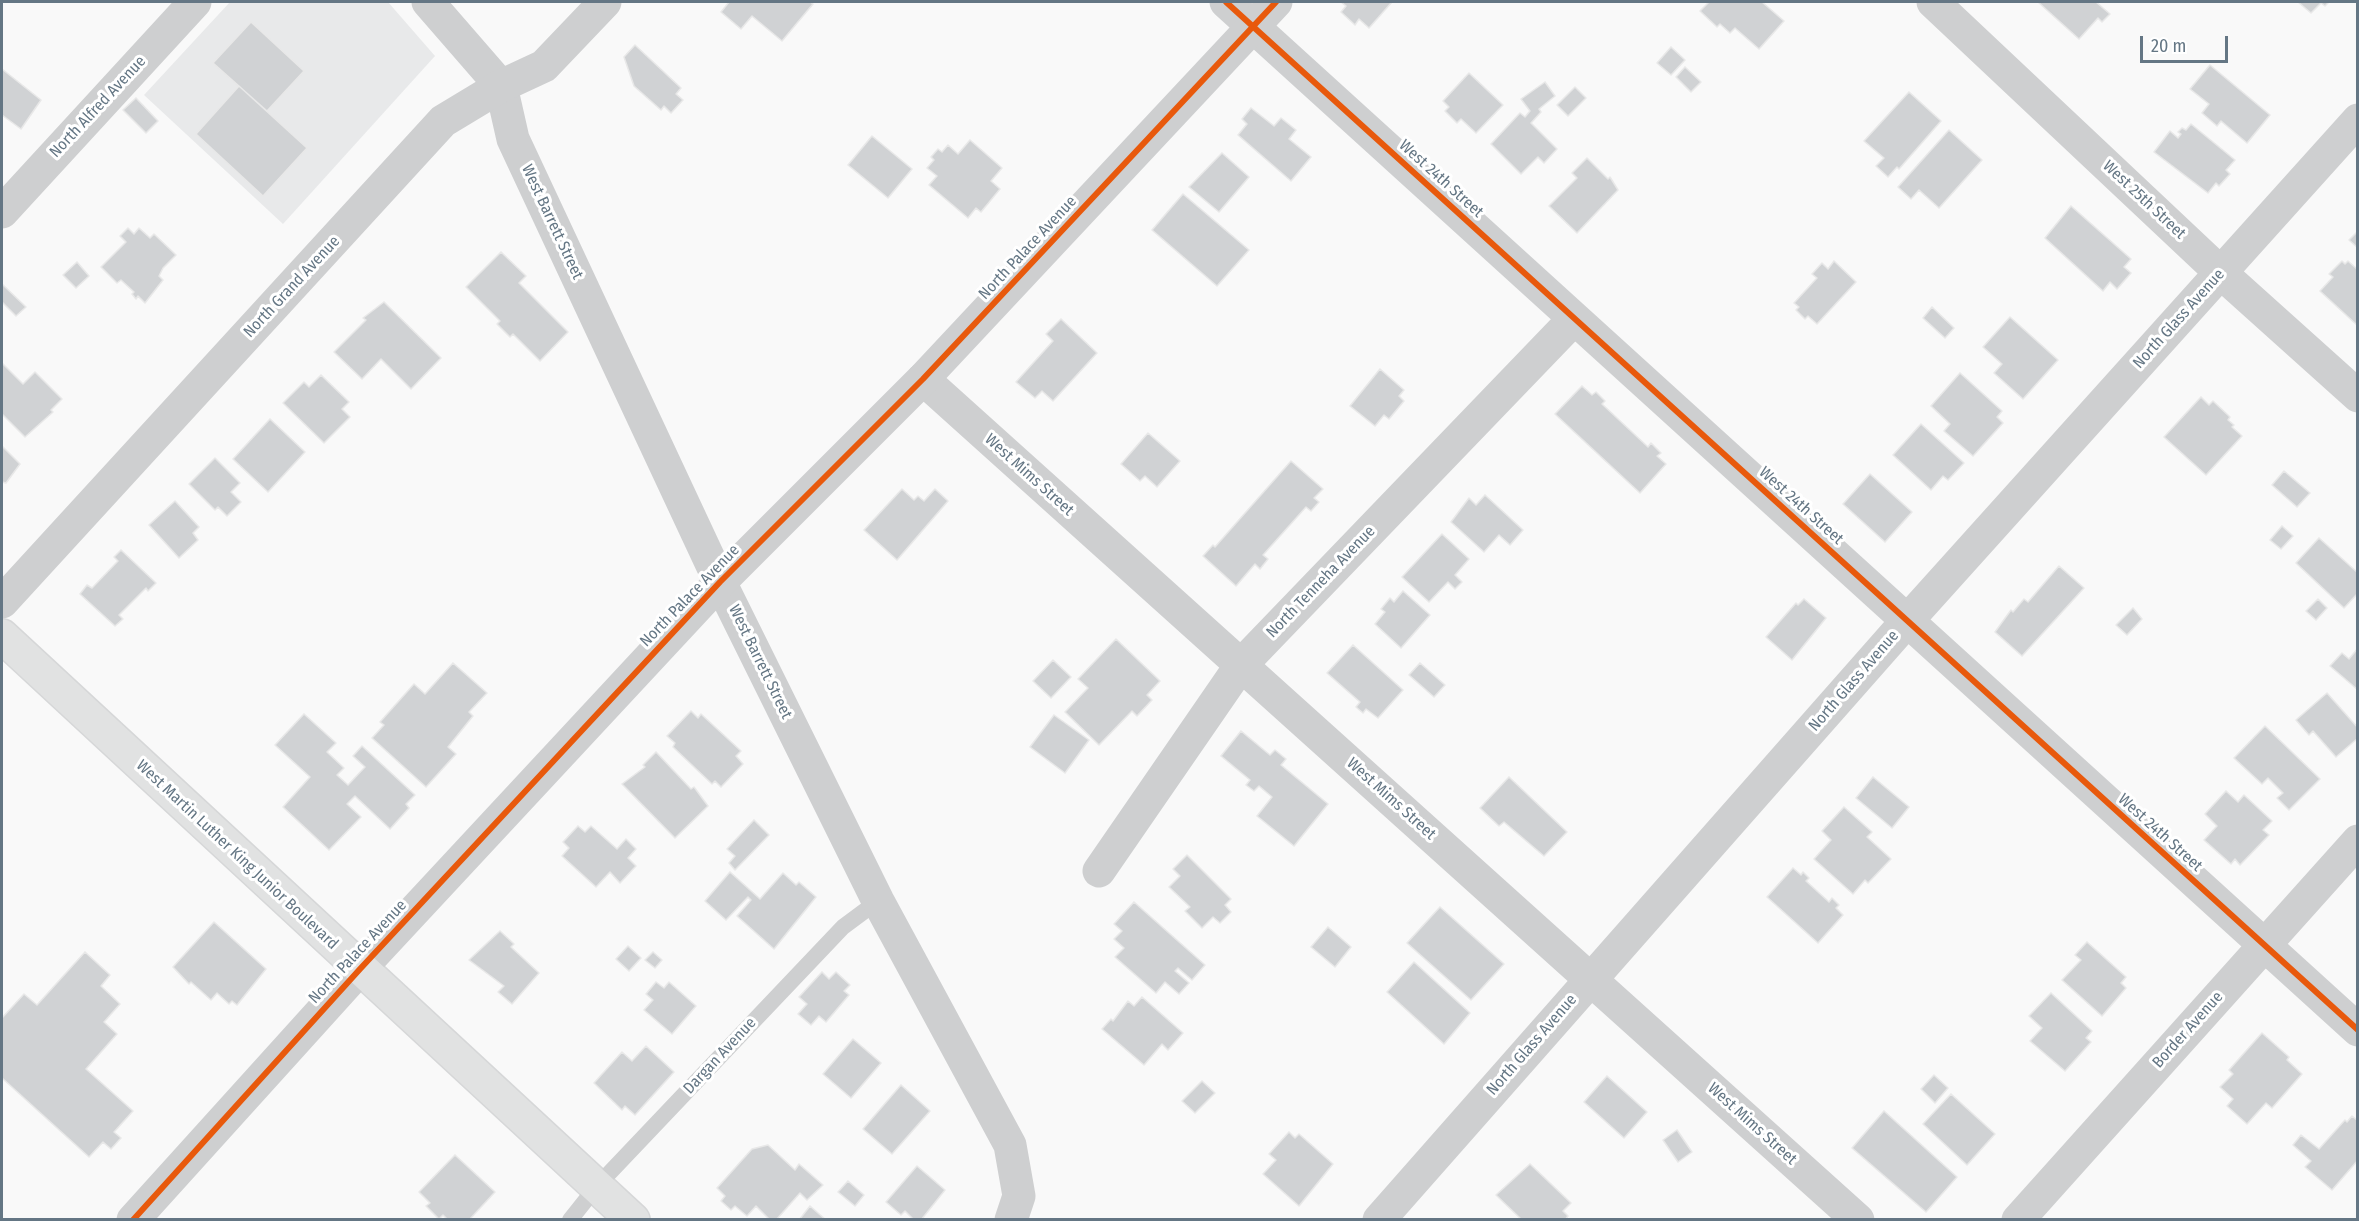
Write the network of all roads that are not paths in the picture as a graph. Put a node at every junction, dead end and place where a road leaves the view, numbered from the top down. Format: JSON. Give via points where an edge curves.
{"nodes":[{"id":1,"x":195,"y":2,"type":"edge"},
{"id":2,"x":428,"y":2,"type":"edge"},
{"id":3,"x":605,"y":2,"type":"edge"},
{"id":4,"x":1226,"y":2,"type":"edge"},
{"id":5,"x":1276,"y":2,"type":"edge"},
{"id":6,"x":1948,"y":9,"type":"edge"},
{"id":7,"x":1254,"y":27,"type":"junction"},
{"id":8,"x":501,"y":86,"type":"junction"},
{"id":9,"x":2358,"y":120,"type":"edge"},
{"id":10,"x":2,"y":212,"type":"edge"},
{"id":11,"x":2221,"y":273,"type":"junction"},
{"id":12,"x":1574,"y":319,"type":"junction"},
{"id":13,"x":923,"y":379,"type":"junction"},
{"id":14,"x":2358,"y":396,"type":"edge"},
{"id":15,"x":720,"y":582,"type":"junction"},
{"id":16,"x":2,"y":602,"type":"edge"},
{"id":17,"x":1907,"y":621,"type":"junction"},
{"id":18,"x":2,"y":636,"type":"edge"},
{"id":19,"x":1241,"y":665,"type":"junction"},
{"id":20,"x":2358,"y":841,"type":"edge"},
{"id":21,"x":1099,"y":871,"type":"dead end"},
{"id":22,"x":878,"y":901,"type":"junction"},
{"id":23,"x":2264,"y":945,"type":"junction"},
{"id":24,"x":360,"y":969,"type":"junction"},
{"id":25,"x":1591,"y":979,"type":"junction"},
{"id":26,"x":2358,"y":1030,"type":"edge"},
{"id":27,"x":597,"y":1186,"type":"junction"},
{"id":28,"x":1015,"y":1208,"type":"edge"},
{"id":29,"x":133,"y":1220,"type":"edge"},
{"id":30,"x":570,"y":1220,"type":"edge"},
{"id":31,"x":633,"y":1220,"type":"edge"},
{"id":32,"x":1379,"y":1220,"type":"edge"},
{"id":33,"x":1858,"y":1220,"type":"edge"},
{"id":34,"x":2018,"y":1220,"type":"edge"}],
"edges":[{"from":1,"to":10,"type":"street","name":"North Alfred Avenue"},
{"from":2,"to":8,"type":"street"},
{"from":3,"to":8,"type":"street","name":"North Grand Avenue","via":[[544,66]]},
{"from":4,"to":7,"type":"street","name":"West 24th Street"},
{"from":5,"to":7,"type":"street","name":"North Palace Avenue"},
{"from":6,"to":11,"type":"street","name":"West 25th Street"},
{"from":7,"to":12,"type":"street","name":"West 24th Street"},
{"from":7,"to":13,"type":"street","name":"North Palace Avenue"},
{"from":8,"to":15,"type":"street","name":"West Barrett Street","via":[[513,139]]},
{"from":8,"to":16,"type":"street","name":"North Grand Avenue","via":[[443,121]]},
{"from":9,"to":11,"type":"street","name":"North Glass Avenue"},
{"from":11,"to":14,"type":"street","name":"West 25th Street"},
{"from":11,"to":17,"type":"street","name":"North Glass Avenue"},
{"from":12,"to":17,"type":"street","name":"West 24th Street"},
{"from":12,"to":19,"type":"street","name":"North Tenneha Avenue"},
{"from":13,"to":15,"type":"street","name":"North Palace Avenue"},
{"from":13,"to":19,"type":"street","name":"West Mims Street"},
{"from":15,"to":22,"type":"street","name":"West Barrett Street"},
{"from":15,"to":24,"type":"street","name":"North Palace Avenue"},
{"from":17,"to":23,"type":"street","name":"West 24th Street"},
{"from":17,"to":25,"type":"street","name":"North Glass Avenue"},
{"from":18,"to":24,"type":"main road","name":"West Martin Luther King Junior Boulevard"},
{"from":19,"to":21,"type":"street","name":"North Tenneha Avenue"},
{"from":19,"to":25,"type":"street","name":"West Mims Street"},
{"from":20,"to":23,"type":"street","name":"Border Avenue"},
{"from":22,"to":27,"type":"lane","name":"Dargan Avenue","via":[[843,927]]},
{"from":22,"to":28,"type":"street","name":"West Barrett Street","via":[[1010,1145]]},
{"from":23,"to":26,"type":"street","name":"West 24th Street"},
{"from":23,"to":34,"type":"street","name":"Border Avenue"},
{"from":24,"to":27,"type":"main road","name":"West Martin Luther King Junior Boulevard"},
{"from":24,"to":29,"type":"street","name":"North Palace Avenue"},
{"from":25,"to":32,"type":"street","name":"North Glass Avenue"},
{"from":25,"to":33,"type":"street","name":"West Mims Street"},
{"from":27,"to":30,"type":"lane","name":"Dargan Avenue"},
{"from":27,"to":31,"type":"main road","name":"West Martin Luther King Junior Boulevard"}]}
